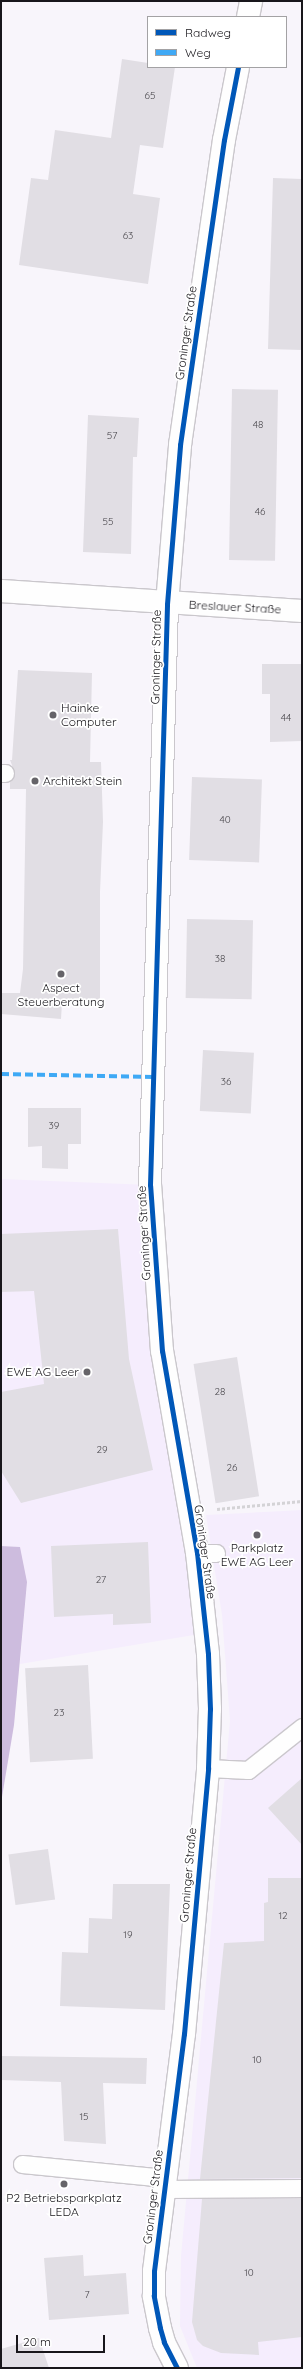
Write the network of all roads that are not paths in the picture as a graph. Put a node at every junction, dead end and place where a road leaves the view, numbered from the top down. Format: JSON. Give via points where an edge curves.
{"nodes":[{"id":1,"x":251,"y":1,"type":"edge"},
{"id":2,"x":248,"y":16,"type":"edge"},
{"id":3,"x":238,"y":68,"type":"edge"},
{"id":4,"x":1,"y":591,"type":"edge"},
{"id":5,"x":167,"y":604,"type":"junction"},
{"id":6,"x":302,"y":611,"type":"edge"},
{"id":7,"x":302,"y":1727,"type":"edge"},
{"id":8,"x":208,"y":1768,"type":"junction"},
{"id":9,"x":22,"y":2164,"type":"dead end"},
{"id":10,"x":165,"y":2183,"type":"junction"},
{"id":11,"x":302,"y":2188,"type":"edge"},
{"id":12,"x":178,"y":2368,"type":"edge"}],
"edges":[{"from":1,"to":2,"type":"street"},
{"from":3,"to":5,"type":"street","name":"Groninger Straße","via":[[223,148],[180,445]]},
{"from":4,"to":5,"type":"street","name":"Breslauer Straße"},
{"from":5,"to":6,"type":"street","name":"Breslauer Straße"},
{"from":5,"to":8,"type":"street","name":"Groninger Straße","via":[[150,1185],[162,1351],[189,1510],[206,1553]]},
{"from":7,"to":8,"type":"lane","via":[[248,1770]]},
{"from":8,"to":10,"type":"street","name":"Groninger Straße","via":[[184,2034]]},
{"from":9,"to":10,"type":"lane"},
{"from":10,"to":11,"type":"lane"},
{"from":10,"to":12,"type":"street","name":"Groninger Straße","via":[[154,2271],[154,2296],[164,2342]]}]}
